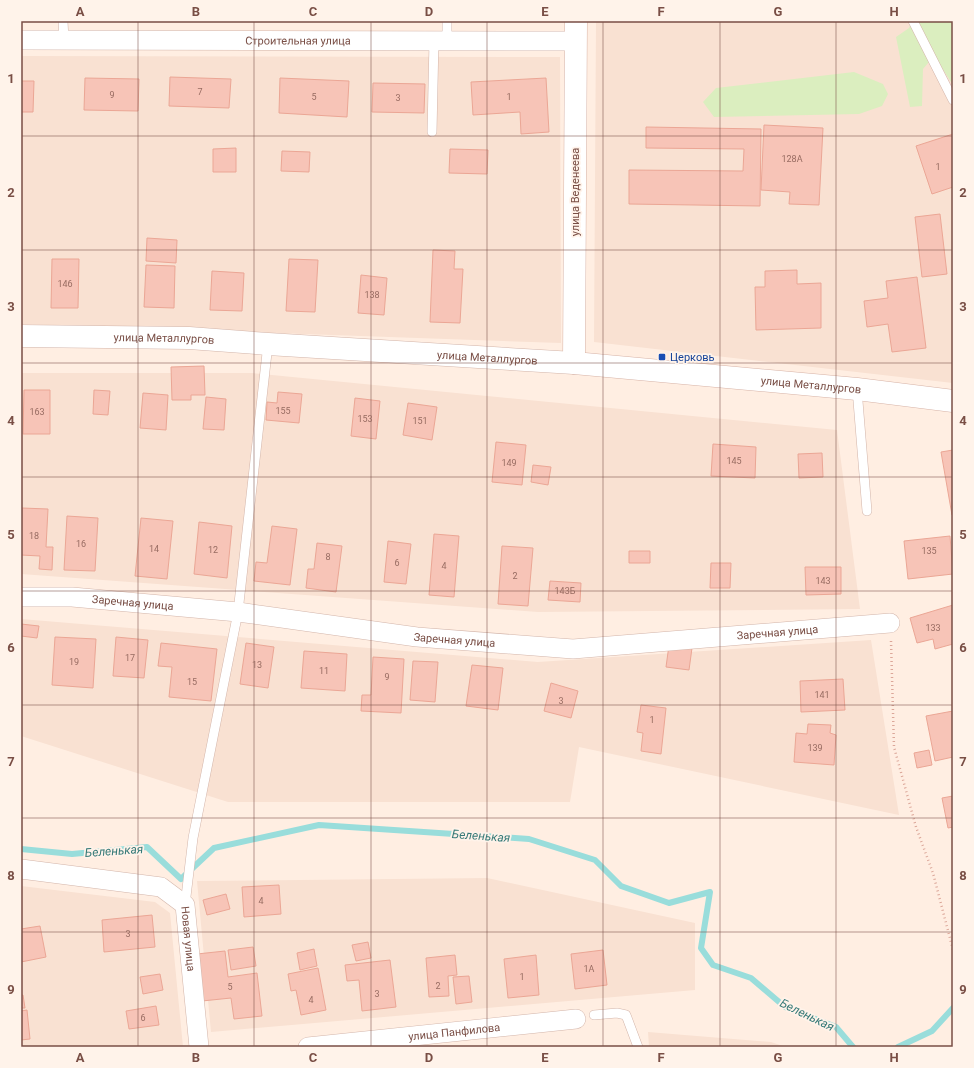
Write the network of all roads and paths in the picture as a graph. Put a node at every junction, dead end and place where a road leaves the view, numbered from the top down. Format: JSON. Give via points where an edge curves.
{"nodes":[{"id":1,"x":63,"y":21,"type":"edge"},
{"id":2,"x":447,"y":21,"type":"edge"},
{"id":3,"x":913,"y":21,"type":"edge"},
{"id":4,"x":576,"y":31,"type":"edge"},
{"id":5,"x":21,"y":40,"type":"edge"},
{"id":6,"x":64,"y":40,"type":"junction"},
{"id":7,"x":440,"y":40,"type":"junction"},
{"id":8,"x":953,"y":100,"type":"edge"},
{"id":9,"x":432,"y":132,"type":"dead end"},
{"id":10,"x":21,"y":336,"type":"edge"},
{"id":11,"x":268,"y":344,"type":"junction"},
{"id":12,"x":574,"y":363,"type":"junction"},
{"id":13,"x":857,"y":389,"type":"junction"},
{"id":14,"x":953,"y":401,"type":"edge"},
{"id":15,"x":867,"y":511,"type":"dead end"},
{"id":16,"x":21,"y":598,"type":"edge"},
{"id":17,"x":238,"y":612,"type":"junction"},
{"id":18,"x":890,"y":624,"type":"joint"},
{"id":19,"x":21,"y":869,"type":"edge"},
{"id":20,"x":185,"y":905,"type":"junction"},
{"id":21,"x":953,"y":950,"type":"edge"},
{"id":22,"x":585,"y":1017,"type":"joint"},
{"id":23,"x":199,"y":1047,"type":"edge"},
{"id":24,"x":308,"y":1047,"type":"edge"},
{"id":25,"x":638,"y":1047,"type":"edge"}],
"edges":[{"from":1,"to":6,"type":"lane"},
{"from":2,"to":7,"type":"lane"},
{"from":3,"to":8,"type":"lane"},
{"from":4,"to":7,"type":"street","name":"Строительная улица"},
{"from":4,"to":12,"type":"main road","name":"улица Веденеева"},
{"from":5,"to":6,"type":"street","name":"Строительная улица"},
{"from":6,"to":7,"type":"street","name":"Строительная улица"},
{"from":7,"to":9,"type":"lane"},
{"from":10,"to":11,"type":"main road","name":"улица Металлургов","via":[[189,338]]},
{"from":11,"to":12,"type":"main road","name":"улица Металлургов"},
{"from":11,"to":17,"type":"lane"},
{"from":12,"to":13,"type":"main road","name":"улица Металлургов"},
{"from":13,"to":14,"type":"main road","name":"улица Металлургов"},
{"from":13,"to":15,"type":"lane"},
{"from":16,"to":17,"type":"street","name":"Заречная улица","via":[[72,597]]},
{"from":17,"to":18,"type":"street","name":"Заречная улица","via":[[417,637],[573,649]]},
{"from":17,"to":20,"type":"lane","via":[[193,838]]},
{"from":18,"to":21,"type":"path","via":[[894,747],[916,827],[933,873]]},
{"from":19,"to":20,"type":"street","name":"Новая улица","via":[[161,887]]},
{"from":20,"to":23,"type":"street","name":"Новая улица"},
{"from":22,"to":24,"type":"street","name":"улица Панфилова"},
{"from":22,"to":25,"type":"lane","via":[[617,1013],[626,1015]]}]}
